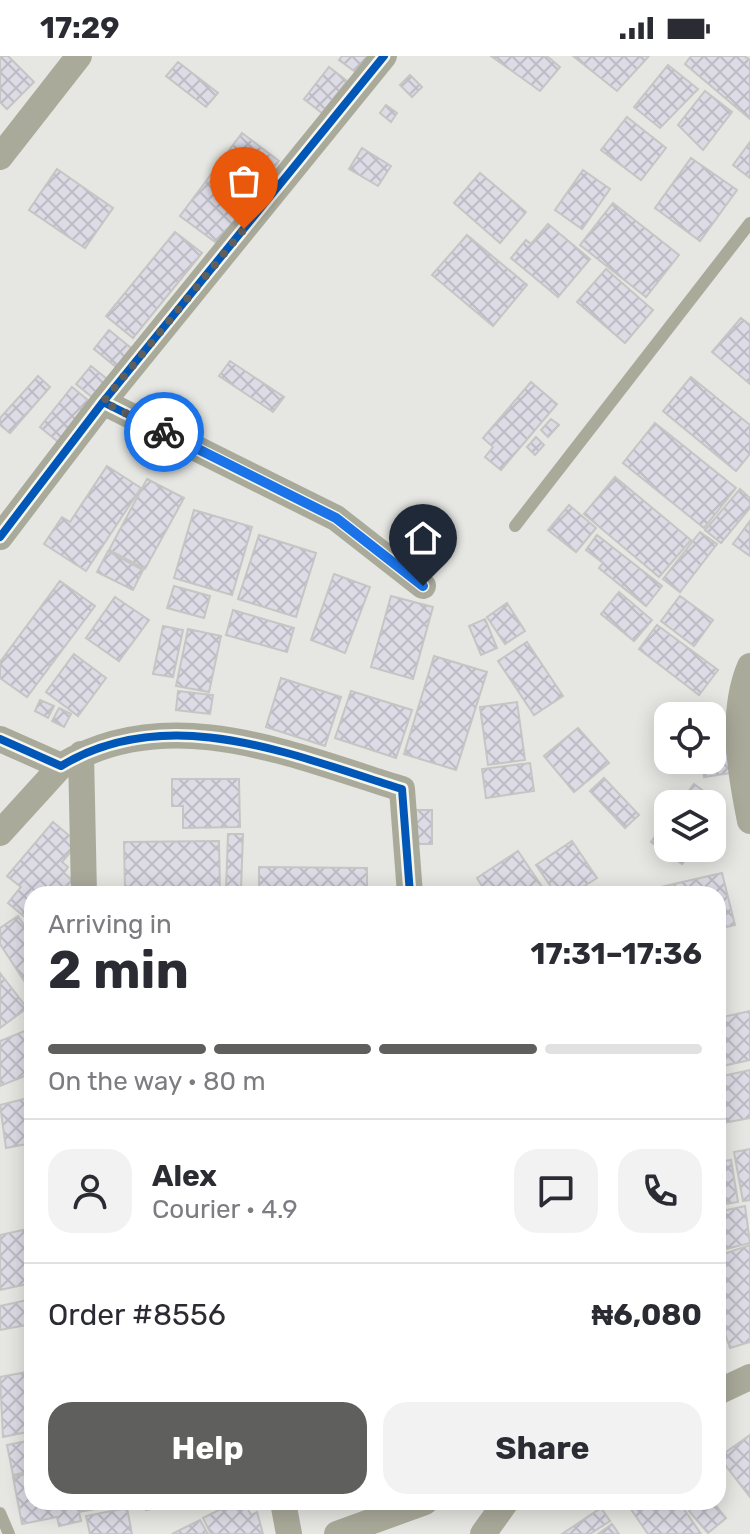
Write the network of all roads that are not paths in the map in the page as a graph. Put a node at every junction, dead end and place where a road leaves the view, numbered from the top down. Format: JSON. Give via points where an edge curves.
{"nodes":[{"id":1,"x":79,"y":56,"type":"edge"},
{"id":2,"x":384,"y":56,"type":"edge"},
{"id":3,"x":0,"y":157,"type":"edge"},
{"id":4,"x":750,"y":223,"type":"edge"},
{"id":5,"x":103,"y":402,"type":"junction"},
{"id":6,"x":515,"y":526,"type":"dead end"},
{"id":7,"x":0,"y":537,"type":"edge"},
{"id":8,"x":423,"y":586,"type":"dead end"},
{"id":9,"x":750,"y":666,"type":"edge"},
{"id":10,"x":0,"y":739,"type":"edge"},
{"id":11,"x":71,"y":760,"type":"junction"},
{"id":12,"x":750,"y":821,"type":"edge"},
{"id":13,"x":0,"y":833,"type":"edge"},
{"id":14,"x":83,"y":886,"type":"edge"},
{"id":15,"x":409,"y":886,"type":"edge"},
{"id":16,"x":750,"y":1377,"type":"edge"},
{"id":17,"x":726,"y":1388,"type":"edge"},
{"id":18,"x":284,"y":1510,"type":"edge"},
{"id":19,"x":403,"y":1510,"type":"edge"},
{"id":20,"x":500,"y":1510,"type":"edge"},
{"id":21,"x":0,"y":1513,"type":"edge"},
{"id":22,"x":9,"y":1534,"type":"edge"},
{"id":23,"x":289,"y":1534,"type":"edge"},
{"id":24,"x":337,"y":1534,"type":"edge"},
{"id":25,"x":483,"y":1534,"type":"edge"}],
"edges":[{"from":1,"to":3,"type":"street"},
{"from":2,"to":5,"type":"street"},
{"from":4,"to":6,"type":"lane"},
{"from":5,"to":7,"type":"street"},
{"from":5,"to":8,"type":"street","via":[[336,518]]},
{"from":9,"to":12,"type":"street","via":[[739,692],[740,765]]},
{"from":10,"to":11,"type":"street"},
{"from":11,"to":13,"type":"street"},
{"from":11,"to":14,"type":"street"},
{"from":11,"to":15,"type":"street","via":[[157,735],[207,735],[267,747],[402,789]]},
{"from":16,"to":17,"type":"street"},
{"from":18,"to":23,"type":"street"},
{"from":19,"to":24,"type":"street"},
{"from":20,"to":25,"type":"street"},
{"from":21,"to":22,"type":"lane"}]}
